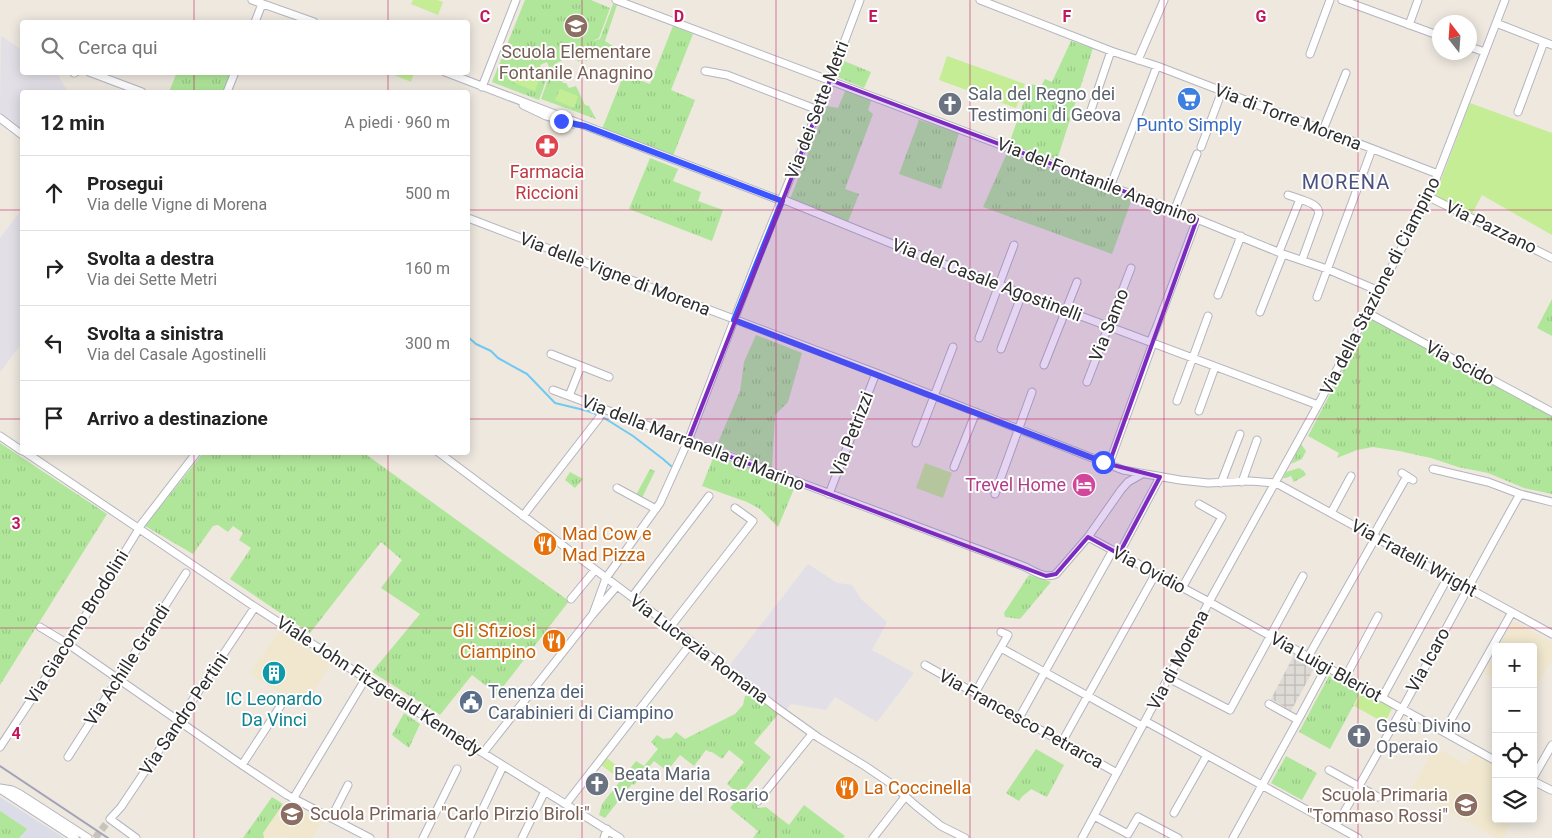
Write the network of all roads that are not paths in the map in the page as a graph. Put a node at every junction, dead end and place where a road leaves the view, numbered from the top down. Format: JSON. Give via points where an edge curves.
{"nodes":[{"id":1,"x":252,"y":0,"type":"edge"},
{"id":2,"x":516,"y":0,"type":"edge"},
{"id":3,"x":616,"y":0,"type":"edge"},
{"id":4,"x":860,"y":0,"type":"edge"},
{"id":5,"x":980,"y":0,"type":"edge"},
{"id":6,"x":1164,"y":0,"type":"edge"},
{"id":7,"x":1330,"y":0,"type":"edge"},
{"id":8,"x":1342,"y":0,"type":"edge"},
{"id":9,"x":1418,"y":0,"type":"edge"},
{"id":10,"x":1505,"y":0,"type":"edge"},
{"id":11,"x":262,"y":4,"type":"junction"},
{"id":12,"x":256,"y":20,"type":"edge"},
{"id":13,"x":308,"y":20,"type":"edge"},
{"id":14,"x":1496,"y":23,"type":"junction"},
{"id":15,"x":1409,"y":25,"type":"junction"},
{"id":16,"x":1432,"y":33,"type":"edge"},
{"id":17,"x":1544,"y":42,"type":"junction"},
{"id":18,"x":1552,"y":45,"type":"edge"},
{"id":19,"x":1477,"y":50,"type":"edge"},
{"id":20,"x":1111,"y":51,"type":"junction"},
{"id":21,"x":1484,"y":52,"type":"junction"},
{"id":22,"x":1310,"y":54,"type":"dead end"},
{"id":23,"x":1138,"y":60,"type":"junction"},
{"id":24,"x":1156,"y":66,"type":"junction"},
{"id":25,"x":705,"y":71,"type":"dead end"},
{"id":26,"x":1346,"y":73,"type":"dead end"},
{"id":27,"x":98,"y":75,"type":"edge"},
{"id":28,"x":234,"y":75,"type":"edge"},
{"id":29,"x":452,"y":75,"type":"edge"},
{"id":30,"x":830,"y":80,"type":"junction"},
{"id":31,"x":482,"y":87,"type":"junction"},
{"id":32,"x":137,"y":90,"type":"edge"},
{"id":33,"x":228,"y":90,"type":"edge"},
{"id":34,"x":1222,"y":91,"type":"junction"},
{"id":35,"x":818,"y":110,"type":"junction"},
{"id":36,"x":1090,"y":110,"type":"dead end"},
{"id":37,"x":1518,"y":112,"type":"dead end"},
{"id":38,"x":0,"y":118,"type":"edge"},
{"id":39,"x":1323,"y":130,"type":"junction"},
{"id":40,"x":20,"y":133,"type":"edge"},
{"id":41,"x":1372,"y":149,"type":"junction"},
{"id":42,"x":1438,"y":174,"type":"junction"},
{"id":43,"x":1110,"y":187,"type":"junction"},
{"id":44,"x":1288,"y":195,"type":"dead end"},
{"id":45,"x":1429,"y":197,"type":"junction"},
{"id":46,"x":1300,"y":199,"type":"junction"},
{"id":47,"x":782,"y":200,"type":"junction"},
{"id":48,"x":1174,"y":211,"type":"junction"},
{"id":49,"x":470,"y":219,"type":"edge"},
{"id":50,"x":1197,"y":219,"type":"junction"},
{"id":51,"x":1241,"y":236,"type":"junction"},
{"id":52,"x":1014,"y":245,"type":"dead end"},
{"id":53,"x":1281,"y":253,"type":"junction"},
{"id":54,"x":1552,"y":258,"type":"edge"},
{"id":55,"x":1302,"y":260,"type":"junction"},
{"id":56,"x":1132,"y":268,"type":"dead end"},
{"id":57,"x":1327,"y":269,"type":"junction"},
{"id":58,"x":1077,"y":282,"type":"dead end"},
{"id":59,"x":999,"y":284,"type":"junction"},
{"id":60,"x":1380,"y":291,"type":"junction"},
{"id":61,"x":1022,"y":294,"type":"junction"},
{"id":62,"x":1218,"y":295,"type":"dead end"},
{"id":63,"x":1317,"y":297,"type":"dead end"},
{"id":64,"x":1065,"y":310,"type":"junction"},
{"id":65,"x":1260,"y":312,"type":"dead end"},
{"id":66,"x":1368,"y":313,"type":"junction"},
{"id":67,"x":1208,"y":316,"type":"dead end"},
{"id":68,"x":734,"y":320,"type":"junction"},
{"id":69,"x":1108,"y":327,"type":"junction"},
{"id":70,"x":979,"y":338,"type":"dead end"},
{"id":71,"x":1153,"y":342,"type":"junction"},
{"id":72,"x":953,"y":347,"type":"dead end"},
{"id":73,"x":1001,"y":349,"type":"dead end"},
{"id":74,"x":551,"y":354,"type":"dead end"},
{"id":75,"x":1192,"y":358,"type":"junction"},
{"id":76,"x":1044,"y":365,"type":"dead end"},
{"id":77,"x":581,"y":366,"type":"junction"},
{"id":78,"x":1215,"y":367,"type":"junction"},
{"id":79,"x":876,"y":373,"type":"junction"},
{"id":80,"x":609,"y":377,"type":"dead end"},
{"id":81,"x":1086,"y":382,"type":"dead end"},
{"id":82,"x":554,"y":390,"type":"dead end"},
{"id":83,"x":1032,"y":392,"type":"dead end"},
{"id":84,"x":569,"y":396,"type":"junction"},
{"id":85,"x":934,"y":396,"type":"junction"},
{"id":86,"x":1177,"y":401,"type":"dead end"},
{"id":87,"x":1318,"y":405,"type":"junction"},
{"id":88,"x":1199,"y":411,"type":"dead end"},
{"id":89,"x":976,"y":412,"type":"junction"},
{"id":90,"x":1552,"y":412,"type":"edge"},
{"id":91,"x":599,"y":418,"type":"dead end"},
{"id":92,"x":1018,"y":429,"type":"junction"},
{"id":93,"x":1240,"y":434,"type":"dead end"},
{"id":94,"x":0,"y":436,"type":"edge"},
{"id":95,"x":1257,"y":440,"type":"dead end"},
{"id":96,"x":688,"y":441,"type":"junction"},
{"id":97,"x":916,"y":443,"type":"dead end"},
{"id":98,"x":20,"y":449,"type":"edge"},
{"id":99,"x":28,"y":455,"type":"edge"},
{"id":100,"x":195,"y":455,"type":"edge"},
{"id":101,"x":442,"y":455,"type":"edge"},
{"id":102,"x":1109,"y":464,"type":"junction"},
{"id":103,"x":954,"y":467,"type":"dead end"},
{"id":104,"x":1433,"y":469,"type":"dead end"},
{"id":105,"x":1143,"y":474,"type":"junction"},
{"id":106,"x":1160,"y":476,"type":"junction"},
{"id":107,"x":1351,"y":476,"type":"dead end"},
{"id":108,"x":1407,"y":476,"type":"dead end"},
{"id":109,"x":1242,"y":482,"type":"junction"},
{"id":110,"x":1276,"y":483,"type":"junction"},
{"id":111,"x":1222,"y":484,"type":"junction"},
{"id":112,"x":617,"y":488,"type":"dead end"},
{"id":113,"x":829,"y":494,"type":"junction"},
{"id":114,"x":995,"y":494,"type":"dead end"},
{"id":115,"x":1520,"y":494,"type":"junction"},
{"id":116,"x":709,"y":496,"type":"dead end"},
{"id":117,"x":1552,"y":502,"type":"edge"},
{"id":118,"x":1199,"y":504,"type":"dead end"},
{"id":119,"x":735,"y":508,"type":"dead end"},
{"id":120,"x":656,"y":509,"type":"junction"},
{"id":121,"x":1331,"y":513,"type":"junction"},
{"id":122,"x":523,"y":516,"type":"junction"},
{"id":123,"x":138,"y":528,"type":"junction"},
{"id":124,"x":1088,"y":537,"type":"junction"},
{"id":125,"x":1374,"y":537,"type":"junction"},
{"id":126,"x":1116,"y":552,"type":"junction"},
{"id":127,"x":595,"y":570,"type":"junction"},
{"id":128,"x":186,"y":573,"type":"dead end"},
{"id":129,"x":1156,"y":574,"type":"junction"},
{"id":130,"x":1303,"y":576,"type":"dead end"},
{"id":131,"x":1448,"y":577,"type":"junction"},
{"id":132,"x":606,"y":578,"type":"junction"},
{"id":133,"x":617,"y":586,"type":"junction"},
{"id":134,"x":1182,"y":588,"type":"junction"},
{"id":135,"x":1467,"y":588,"type":"junction"},
{"id":136,"x":632,"y":597,"type":"junction"},
{"id":137,"x":571,"y":599,"type":"dead end"},
{"id":138,"x":1209,"y":602,"type":"junction"},
{"id":139,"x":255,"y":607,"type":"junction"},
{"id":140,"x":1512,"y":612,"type":"junction"},
{"id":141,"x":593,"y":614,"type":"junction"},
{"id":142,"x":1378,"y":616,"type":"dead end"},
{"id":143,"x":671,"y":626,"type":"junction"},
{"id":144,"x":40,"y":627,"type":"dead end"},
{"id":145,"x":1001,"y":632,"type":"dead end"},
{"id":146,"x":1552,"y":634,"type":"edge"},
{"id":147,"x":1270,"y":636,"type":"junction"},
{"id":148,"x":692,"y":642,"type":"junction"},
{"id":149,"x":68,"y":644,"type":"junction"},
{"id":150,"x":1001,"y":648,"type":"junction"},
{"id":151,"x":1308,"y":657,"type":"junction"},
{"id":152,"x":925,"y":664,"type":"dead end"},
{"id":153,"x":1326,"y":668,"type":"junction"},
{"id":154,"x":1045,"y":672,"type":"junction"},
{"id":155,"x":366,"y":678,"type":"junction"},
{"id":156,"x":1168,"y":678,"type":"junction"},
{"id":157,"x":1344,"y":678,"type":"junction"},
{"id":158,"x":118,"y":679,"type":"junction"},
{"id":159,"x":975,"y":693,"type":"junction"},
{"id":160,"x":1088,"y":696,"type":"junction"},
{"id":161,"x":1382,"y":698,"type":"junction"},
{"id":162,"x":285,"y":699,"type":"dead end"},
{"id":163,"x":1268,"y":704,"type":"dead end"},
{"id":164,"x":1401,"y":709,"type":"junction"},
{"id":165,"x":1019,"y":718,"type":"junction"},
{"id":166,"x":1298,"y":720,"type":"junction"},
{"id":167,"x":180,"y":722,"type":"junction"},
{"id":168,"x":1144,"y":724,"type":"junction"},
{"id":169,"x":1444,"y":732,"type":"junction"},
{"id":170,"x":812,"y":734,"type":"junction"},
{"id":171,"x":1062,"y":742,"type":"junction"},
{"id":172,"x":1552,"y":745,"type":"edge"},
{"id":173,"x":0,"y":747,"type":"edge"},
{"id":174,"x":483,"y":753,"type":"junction"},
{"id":175,"x":1207,"y":755,"type":"junction"},
{"id":176,"x":68,"y":756,"type":"dead end"},
{"id":177,"x":1492,"y":759,"type":"edge"},
{"id":178,"x":242,"y":766,"type":"junction"},
{"id":179,"x":503,"y":766,"type":"junction"},
{"id":180,"x":457,"y":769,"type":"dead end"},
{"id":181,"x":1329,"y":770,"type":"dead end"},
{"id":182,"x":1117,"y":773,"type":"junction"},
{"id":183,"x":1534,"y":778,"type":"edge"},
{"id":184,"x":1537,"y":781,"type":"edge"},
{"id":185,"x":348,"y":785,"type":"dead end"},
{"id":186,"x":1262,"y":786,"type":"junction"},
{"id":187,"x":1359,"y":786,"type":"junction"},
{"id":188,"x":0,"y":788,"type":"edge"},
{"id":189,"x":1551,"y":790,"type":"edge"},
{"id":190,"x":545,"y":791,"type":"junction"},
{"id":191,"x":905,"y":797,"type":"junction"},
{"id":192,"x":1378,"y":797,"type":"dead end"},
{"id":193,"x":294,"y":798,"type":"junction"},
{"id":194,"x":758,"y":801,"type":"dead end"},
{"id":195,"x":566,"y":804,"type":"junction"},
{"id":196,"x":1174,"y":813,"type":"dead end"},
{"id":197,"x":1094,"y":816,"type":"junction"},
{"id":198,"x":332,"y":818,"type":"junction"},
{"id":199,"x":1336,"y":826,"type":"junction"},
{"id":200,"x":607,"y":829,"type":"junction"},
{"id":201,"x":1127,"y":836,"type":"edge"},
{"id":202,"x":76,"y":838,"type":"edge"},
{"id":203,"x":88,"y":838,"type":"edge"},
{"id":204,"x":136,"y":838,"type":"edge"},
{"id":205,"x":370,"y":838,"type":"edge"},
{"id":206,"x":423,"y":838,"type":"edge"},
{"id":207,"x":469,"y":838,"type":"edge"},
{"id":208,"x":522,"y":838,"type":"edge"},
{"id":209,"x":604,"y":838,"type":"edge"},
{"id":210,"x":620,"y":838,"type":"edge"},
{"id":211,"x":873,"y":838,"type":"edge"},
{"id":212,"x":965,"y":838,"type":"edge"},
{"id":213,"x":1082,"y":838,"type":"edge"},
{"id":214,"x":1178,"y":838,"type":"edge"},
{"id":215,"x":1233,"y":838,"type":"edge"},
{"id":216,"x":1358,"y":838,"type":"edge"}],
"edges":[{"from":1,"to":11,"type":"street"},
{"from":2,"to":31,"type":"street"},
{"from":3,"to":30,"type":"street","name":"Via del Fontanile Anagnino"},
{"from":4,"to":30,"type":"street","name":"Via dei Sette Metri"},
{"from":5,"to":20,"type":"street","name":"Via di Torre Morena"},
{"from":6,"to":23,"type":"street"},
{"from":7,"to":22,"type":"street"},
{"from":8,"to":15,"type":"street"},
{"from":9,"to":15,"type":"street"},
{"from":10,"to":14,"type":"street","name":"Via della Stazione di Ciampino"},
{"from":11,"to":12,"type":"street"},
{"from":11,"to":13,"type":"street"},
{"from":14,"to":17,"type":"street"},
{"from":14,"to":21,"type":"street","name":"Via della Stazione di Ciampino"},
{"from":15,"to":16,"type":"street"},
{"from":17,"to":18,"type":"street"},
{"from":17,"to":37,"type":"street"},
{"from":19,"to":21,"type":"street"},
{"from":20,"to":23,"type":"street","name":"Via di Torre Morena"},
{"from":20,"to":36,"type":"street"},
{"from":21,"to":42,"type":"street","name":"Via della Stazione di Ciampino"},
{"from":23,"to":24,"type":"street","name":"Via di Torre Morena"},
{"from":24,"to":34,"type":"street","name":"Via di Torre Morena"},
{"from":24,"to":43,"type":"street"},
{"from":25,"to":35,"type":"street","via":[[727,75]]},
{"from":26,"to":39,"type":"street"},
{"from":27,"to":32,"type":"street"},
{"from":28,"to":33,"type":"street"},
{"from":29,"to":31,"type":"street","name":"Via del Casale Agostinelli"},
{"from":30,"to":35,"type":"street","name":"Via dei Sette Metri"},
{"from":30,"to":43,"type":"street","name":"Via del Fontanile Anagnino"},
{"from":31,"to":47,"type":"street","name":"Via del Casale Agostinelli","via":[[546,116],[585,126]]},
{"from":34,"to":39,"type":"street","name":"Via di Torre Morena"},
{"from":34,"to":48,"type":"street"},
{"from":35,"to":47,"type":"street","name":"Via dei Sette Metri"},
{"from":38,"to":40,"type":"street"},
{"from":39,"to":41,"type":"street","name":"Via di Torre Morena"},
{"from":41,"to":42,"type":"street","name":"Via di Torre Morena"},
{"from":41,"to":57,"type":"street"},
{"from":42,"to":45,"type":"street","name":"Via della Stazione di Ciampino"},
{"from":43,"to":48,"type":"street","name":"Via del Fontanile Anagnino"},
{"from":44,"to":46,"type":"street"},
{"from":45,"to":54,"type":"street","name":"Via Pazzano"},
{"from":45,"to":60,"type":"street","name":"Via della Stazione di Ciampino"},
{"from":46,"to":53,"type":"street"},
{"from":46,"to":55,"type":"street","via":[[1319,209]]},
{"from":47,"to":59,"type":"street","name":"Via del Casale Agostinelli"},
{"from":47,"to":68,"type":"street","name":"Via dei Sette Metri"},
{"from":48,"to":50,"type":"street","name":"Via del Fontanile Anagnino"},
{"from":49,"to":68,"type":"street","name":"Via delle Vigne di Morena"},
{"from":50,"to":51,"type":"street","name":"Via del Fontanile Anagnino"},
{"from":50,"to":71,"type":"street"},
{"from":51,"to":53,"type":"street","name":"Via del Fontanile Anagnino"},
{"from":51,"to":62,"type":"street"},
{"from":52,"to":59,"type":"street"},
{"from":53,"to":55,"type":"street","name":"Via del Fontanile Anagnino"},
{"from":53,"to":65,"type":"street"},
{"from":55,"to":57,"type":"street","name":"Via del Fontanile Anagnino"},
{"from":56,"to":69,"type":"street","name":"Via Samo"},
{"from":57,"to":60,"type":"street","name":"Via del Fontanile Anagnino"},
{"from":57,"to":63,"type":"street"},
{"from":58,"to":64,"type":"street"},
{"from":59,"to":61,"type":"street","name":"Via del Casale Agostinelli"},
{"from":59,"to":70,"type":"street"},
{"from":60,"to":66,"type":"street","name":"Via della Stazione di Ciampino"},
{"from":61,"to":64,"type":"street","name":"Via del Casale Agostinelli"},
{"from":61,"to":73,"type":"street"},
{"from":64,"to":69,"type":"street","name":"Via del Casale Agostinelli"},
{"from":64,"to":76,"type":"street"},
{"from":66,"to":87,"type":"street","name":"Via della Stazione di Ciampino"},
{"from":66,"to":90,"type":"street","name":"Via Scido"},
{"from":67,"to":75,"type":"street"},
{"from":68,"to":79,"type":"street","name":"Via delle Vigne di Morena"},
{"from":68,"to":96,"type":"street","name":"Via dei Sette Metri"},
{"from":69,"to":71,"type":"street","name":"Via del Casale Agostinelli"},
{"from":69,"to":81,"type":"street","name":"Via Samo"},
{"from":71,"to":75,"type":"street","name":"Via del Casale Agostinelli"},
{"from":71,"to":102,"type":"street"},
{"from":72,"to":85,"type":"street"},
{"from":74,"to":77,"type":"street","name":"Via della Marranella di Marino"},
{"from":75,"to":78,"type":"street","name":"Via del Casale Agostinelli"},
{"from":75,"to":86,"type":"street"},
{"from":77,"to":80,"type":"street","name":"Via della Marranella di Marino"},
{"from":77,"to":84,"type":"street","name":"Via della Marranella di Marino"},
{"from":78,"to":87,"type":"street","name":"Via del Casale Agostinelli"},
{"from":78,"to":88,"type":"street"},
{"from":79,"to":85,"type":"street","name":"Via delle Vigne di Morena"},
{"from":79,"to":113,"type":"street","name":"Via Petrizzi"},
{"from":82,"to":84,"type":"street","name":"Via della Marranella di Marino"},
{"from":83,"to":92,"type":"street"},
{"from":84,"to":96,"type":"street","name":"Via della Marranella di Marino"},
{"from":85,"to":89,"type":"street","name":"Via delle Vigne di Morena"},
{"from":85,"to":97,"type":"street"},
{"from":87,"to":110,"type":"street","name":"Via della Stazione di Ciampino"},
{"from":89,"to":92,"type":"street","name":"Via delle Vigne di Morena"},
{"from":89,"to":103,"type":"street"},
{"from":91,"to":122,"type":"street"},
{"from":92,"to":102,"type":"street","name":"Via delle Vigne di Morena"},
{"from":92,"to":114,"type":"street"},
{"from":93,"to":111,"type":"street"},
{"from":94,"to":98,"type":"street","name":"Viale John Fitzgerald Kennedy"},
{"from":95,"to":109,"type":"street"},
{"from":96,"to":113,"type":"street","name":"Via della Marranella di Marino"},
{"from":96,"to":120,"type":"street","name":"Via dei Sette Metri"},
{"from":99,"to":123,"type":"street","name":"Viale John Fitzgerald Kennedy"},
{"from":100,"to":123,"type":"street","name":"Via Giacomo Brodolini"},
{"from":101,"to":122,"type":"street","name":"Via Lucrezia Romana"},
{"from":102,"to":105,"type":"street","name":"Via delle Vigne di Morena"},
{"from":104,"to":115,"type":"street","via":[[1488,482]]},
{"from":105,"to":106,"type":"street","name":"Via delle Vigne di Morena"},
{"from":105,"to":124,"type":"street","name":"Via della Marranella di Marino","via":[[1121,490]]},
{"from":106,"to":111,"type":"street","name":"Via delle Vigne di Morena"},
{"from":106,"to":126,"type":"street"},
{"from":107,"to":121,"type":"street"},
{"from":108,"to":125,"type":"street"},
{"from":109,"to":110,"type":"street","name":"Via delle Vigne di Morena"},
{"from":109,"to":111,"type":"street","name":"Via delle Vigne di Morena"},
{"from":110,"to":121,"type":"street","name":"Via Fratelli Wright"},
{"from":110,"to":138,"type":"street","name":"Via di Morena"},
{"from":112,"to":120,"type":"street"},
{"from":113,"to":124,"type":"street","name":"Via della Marranella di Marino","via":[[1047,576],[1056,574]]},
{"from":115,"to":117,"type":"street"},
{"from":115,"to":135,"type":"street","name":"Via Icaro"},
{"from":116,"to":136,"type":"street"},
{"from":118,"to":134,"type":"street","via":[[1222,517]]},
{"from":119,"to":143,"type":"street","via":[[753,521]]},
{"from":120,"to":132,"type":"street","name":"Via dei Sette Metri"},
{"from":121,"to":125,"type":"street","name":"Via Fratelli Wright"},
{"from":122,"to":127,"type":"street","name":"Via Lucrezia Romana"},
{"from":123,"to":139,"type":"street","name":"Viale John Fitzgerald Kennedy"},
{"from":123,"to":149,"type":"street","name":"Via Giacomo Brodolini"},
{"from":124,"to":126,"type":"street","name":"Via Ovidio"},
{"from":125,"to":131,"type":"street","name":"Via Fratelli Wright"},
{"from":125,"to":151,"type":"street"},
{"from":126,"to":129,"type":"street","name":"Via Ovidio"},
{"from":126,"to":154,"type":"street"},
{"from":127,"to":132,"type":"street","name":"Via Lucrezia Romana"},
{"from":127,"to":137,"type":"street"},
{"from":128,"to":158,"type":"street","name":"Via Achille Grandi"},
{"from":129,"to":134,"type":"street","name":"Via Ovidio"},
{"from":129,"to":160,"type":"street"},
{"from":130,"to":147,"type":"street"},
{"from":131,"to":135,"type":"street","name":"Via Fratelli Wright"},
{"from":131,"to":161,"type":"street"},
{"from":132,"to":133,"type":"street","name":"Via Lucrezia Romana"},
{"from":132,"to":141,"type":"street","name":"Via dei Sette Metri"},
{"from":133,"to":136,"type":"street","name":"Via Lucrezia Romana"},
{"from":133,"to":141,"type":"street"},
{"from":134,"to":138,"type":"street","name":"Via Ovidio"},
{"from":135,"to":140,"type":"street","name":"Via Fratelli Wright"},
{"from":135,"to":164,"type":"street","name":"Via Icaro"},
{"from":136,"to":143,"type":"street","name":"Via Lucrezia Romana"},
{"from":138,"to":147,"type":"street","name":"Via Luigi Bleriot"},
{"from":138,"to":156,"type":"street","name":"Via di Morena"},
{"from":139,"to":155,"type":"street","name":"Viale John Fitzgerald Kennedy"},
{"from":139,"to":167,"type":"street","name":"Via Sandro Pertini"},
{"from":140,"to":146,"type":"street","name":"Via Fratelli Wright"},
{"from":140,"to":169,"type":"street"},
{"from":141,"to":174,"type":"street"},
{"from":142,"to":157,"type":"street"},
{"from":143,"to":148,"type":"street","name":"Via Lucrezia Romana"},
{"from":144,"to":149,"type":"street"},
{"from":145,"to":150,"type":"street","via":[[1008,635]]},
{"from":147,"to":151,"type":"street","name":"Via Luigi Bleriot"},
{"from":147,"to":156,"type":"street","via":[[1230,710]]},
{"from":148,"to":170,"type":"street","name":"Via Lucrezia Romana"},
{"from":148,"to":195,"type":"street"},
{"from":149,"to":158,"type":"street"},
{"from":149,"to":173,"type":"street","name":"Via Giacomo Brodolini"},
{"from":150,"to":154,"type":"street"},
{"from":150,"to":159,"type":"street"},
{"from":151,"to":153,"type":"street","name":"Via Luigi Bleriot"},
{"from":152,"to":159,"type":"street","name":"Via Francesco Petrarca"},
{"from":153,"to":157,"type":"street","name":"Via Luigi Bleriot"},
{"from":153,"to":166,"type":"street"},
{"from":154,"to":160,"type":"street"},
{"from":154,"to":165,"type":"street"},
{"from":155,"to":174,"type":"street","name":"Viale John Fitzgerald Kennedy"},
{"from":155,"to":193,"type":"street"},
{"from":156,"to":168,"type":"street","name":"Via di Morena"},
{"from":157,"to":161,"type":"street","name":"Via Luigi Bleriot"},
{"from":158,"to":167,"type":"street"},
{"from":158,"to":176,"type":"street","name":"Via Achille Grandi"},
{"from":159,"to":165,"type":"street","name":"Via Francesco Petrarca"},
{"from":160,"to":168,"type":"street"},
{"from":160,"to":171,"type":"street"},
{"from":161,"to":164,"type":"street","name":"Via Luigi Bleriot"},
{"from":162,"to":178,"type":"street"},
{"from":163,"to":166,"type":"street"},
{"from":164,"to":169,"type":"street","name":"Via Luigi Bleriot"},
{"from":164,"to":187,"type":"street","name":"Via Icaro"},
{"from":165,"to":171,"type":"street","name":"Via Francesco Petrarca"},
{"from":166,"to":186,"type":"street"},
{"from":167,"to":178,"type":"street"},
{"from":167,"to":204,"type":"street","name":"Via Sandro Pertini","via":[[110,819]]},
{"from":168,"to":175,"type":"street"},
{"from":168,"to":182,"type":"street","name":"Via di Morena"},
{"from":169,"to":177,"type":"street","name":"Via Luigi Bleriot"},
{"from":170,"to":191,"type":"street","name":"Via Lucrezia Romana","via":[[873,771]]},
{"from":170,"to":194,"type":"street"},
{"from":171,"to":182,"type":"street","name":"Via Francesco Petrarca"},
{"from":172,"to":183,"type":"street"},
{"from":174,"to":179,"type":"street","name":"Viale John Fitzgerald Kennedy"},
{"from":175,"to":186,"type":"street"},
{"from":175,"to":196,"type":"street"},
{"from":178,"to":193,"type":"street"},
{"from":179,"to":190,"type":"street","name":"Viale John Fitzgerald Kennedy"},
{"from":179,"to":207,"type":"street"},
{"from":180,"to":206,"type":"street"},
{"from":181,"to":187,"type":"street"},
{"from":182,"to":197,"type":"street","name":"Via di Morena"},
{"from":184,"to":189,"type":"street"},
{"from":185,"to":198,"type":"street"},
{"from":186,"to":199,"type":"street"},
{"from":186,"to":215,"type":"street"},
{"from":187,"to":192,"type":"street"},
{"from":187,"to":199,"type":"street","name":"Via Icaro"},
{"from":188,"to":202,"type":"street"},
{"from":188,"to":203,"type":"street","via":[[20,794]]},
{"from":190,"to":195,"type":"street","name":"Viale John Fitzgerald Kennedy"},
{"from":190,"to":208,"type":"street"},
{"from":191,"to":211,"type":"street"},
{"from":191,"to":212,"type":"street","name":"Via Lucrezia Romana","via":[[941,826]]},
{"from":193,"to":198,"type":"street"},
{"from":195,"to":200,"type":"street","name":"Viale John Fitzgerald Kennedy"},
{"from":197,"to":201,"type":"street"},
{"from":197,"to":213,"type":"street","name":"Via di Morena"},
{"from":198,"to":205,"type":"street"},
{"from":199,"to":216,"type":"street"},
{"from":200,"to":209,"type":"street"},
{"from":200,"to":210,"type":"street","name":"Viale John Fitzgerald Kennedy"},
{"from":201,"to":214,"type":"street","via":[[1138,817]]}]}
